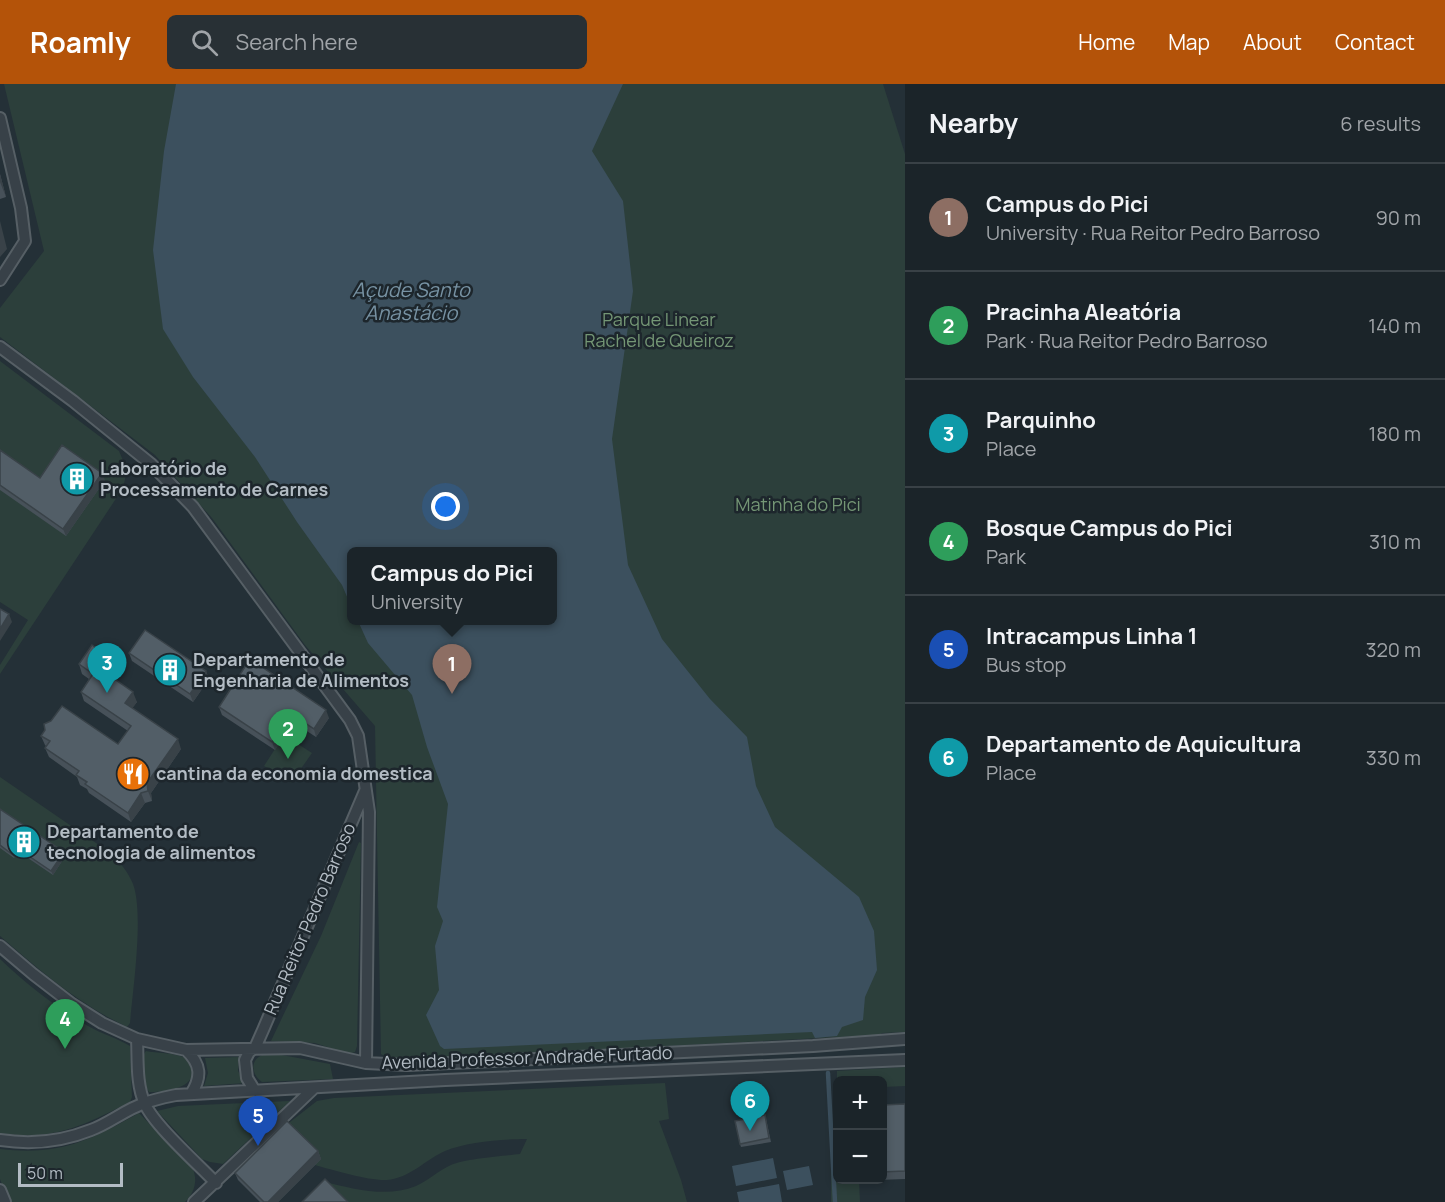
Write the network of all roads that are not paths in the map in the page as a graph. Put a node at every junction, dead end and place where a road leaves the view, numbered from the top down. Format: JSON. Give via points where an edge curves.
{"nodes":[{"id":1,"x":0,"y":118,"type":"edge"},
{"id":2,"x":0,"y":280,"type":"edge"},
{"id":3,"x":0,"y":347,"type":"edge"},
{"id":4,"x":366,"y":791,"type":"junction"},
{"id":5,"x":0,"y":946,"type":"edge"},
{"id":6,"x":138,"y":1039,"type":"junction"},
{"id":7,"x":905,"y":1039,"type":"edge"},
{"id":8,"x":255,"y":1048,"type":"junction"},
{"id":9,"x":186,"y":1050,"type":"junction"},
{"id":10,"x":905,"y":1060,"type":"edge"},
{"id":11,"x":366,"y":1063,"type":"junction"},
{"id":12,"x":314,"y":1088,"type":"junction"},
{"id":13,"x":255,"y":1091,"type":"junction"},
{"id":14,"x":190,"y":1094,"type":"junction"},
{"id":15,"x":144,"y":1103,"type":"junction"},
{"id":16,"x":0,"y":1140,"type":"edge"},
{"id":17,"x":216,"y":1183,"type":"junction"},
{"id":18,"x":0,"y":1190,"type":"edge"},
{"id":19,"x":5,"y":1202,"type":"edge"},
{"id":20,"x":194,"y":1202,"type":"edge"}],
"edges":[{"from":1,"to":2,"type":"street","via":[[25,241]]},
{"from":3,"to":4,"type":"street","name":"Rua Reitor Pedro Barroso","via":[[151,464],[193,507],[350,720],[358,736]]},
{"from":4,"to":8,"type":"street","name":"Rua Reitor Pedro Barroso"},
{"from":4,"to":11,"type":"street","name":"Rua Reitor Pedro Barroso"},
{"from":5,"to":6,"type":"street","name":"Avenida Professor Andrade Furtado","via":[[72,1004]]},
{"from":6,"to":9,"type":"street","name":"Avenida Professor Andrade Furtado"},
{"from":6,"to":15,"type":"street"},
{"from":7,"to":11,"type":"street","name":"Avenida Professor Andrade Furtado","via":[[407,1065]]},
{"from":8,"to":9,"type":"street","name":"Avenida Professor Andrade Furtado"},
{"from":8,"to":11,"type":"street","name":"Avenida Professor Andrade Furtado","via":[[300,1048]]},
{"from":8,"to":13,"type":"street","name":"Rua Reitor Pedro Barroso","via":[[245,1060],[244,1070]]},
{"from":9,"to":14,"type":"street","via":[[200,1072]]},
{"from":10,"to":12,"type":"street","name":"Avenida Professor Andrade Furtado"},
{"from":12,"to":13,"type":"street","name":"Avenida Professor Andrade Furtado"},
{"from":12,"to":17,"type":"street"},
{"from":13,"to":14,"type":"street","name":"Avenida Professor Andrade Furtado"},
{"from":14,"to":15,"type":"street","name":"Avenida Professor Andrade Furtado"},
{"from":15,"to":16,"type":"street","name":"Avenida Professor Andrade Furtado","via":[[93,1130],[66,1138],[43,1143]]},
{"from":15,"to":17,"type":"street"},
{"from":17,"to":20,"type":"street"},
{"from":18,"to":19,"type":"street"}]}
